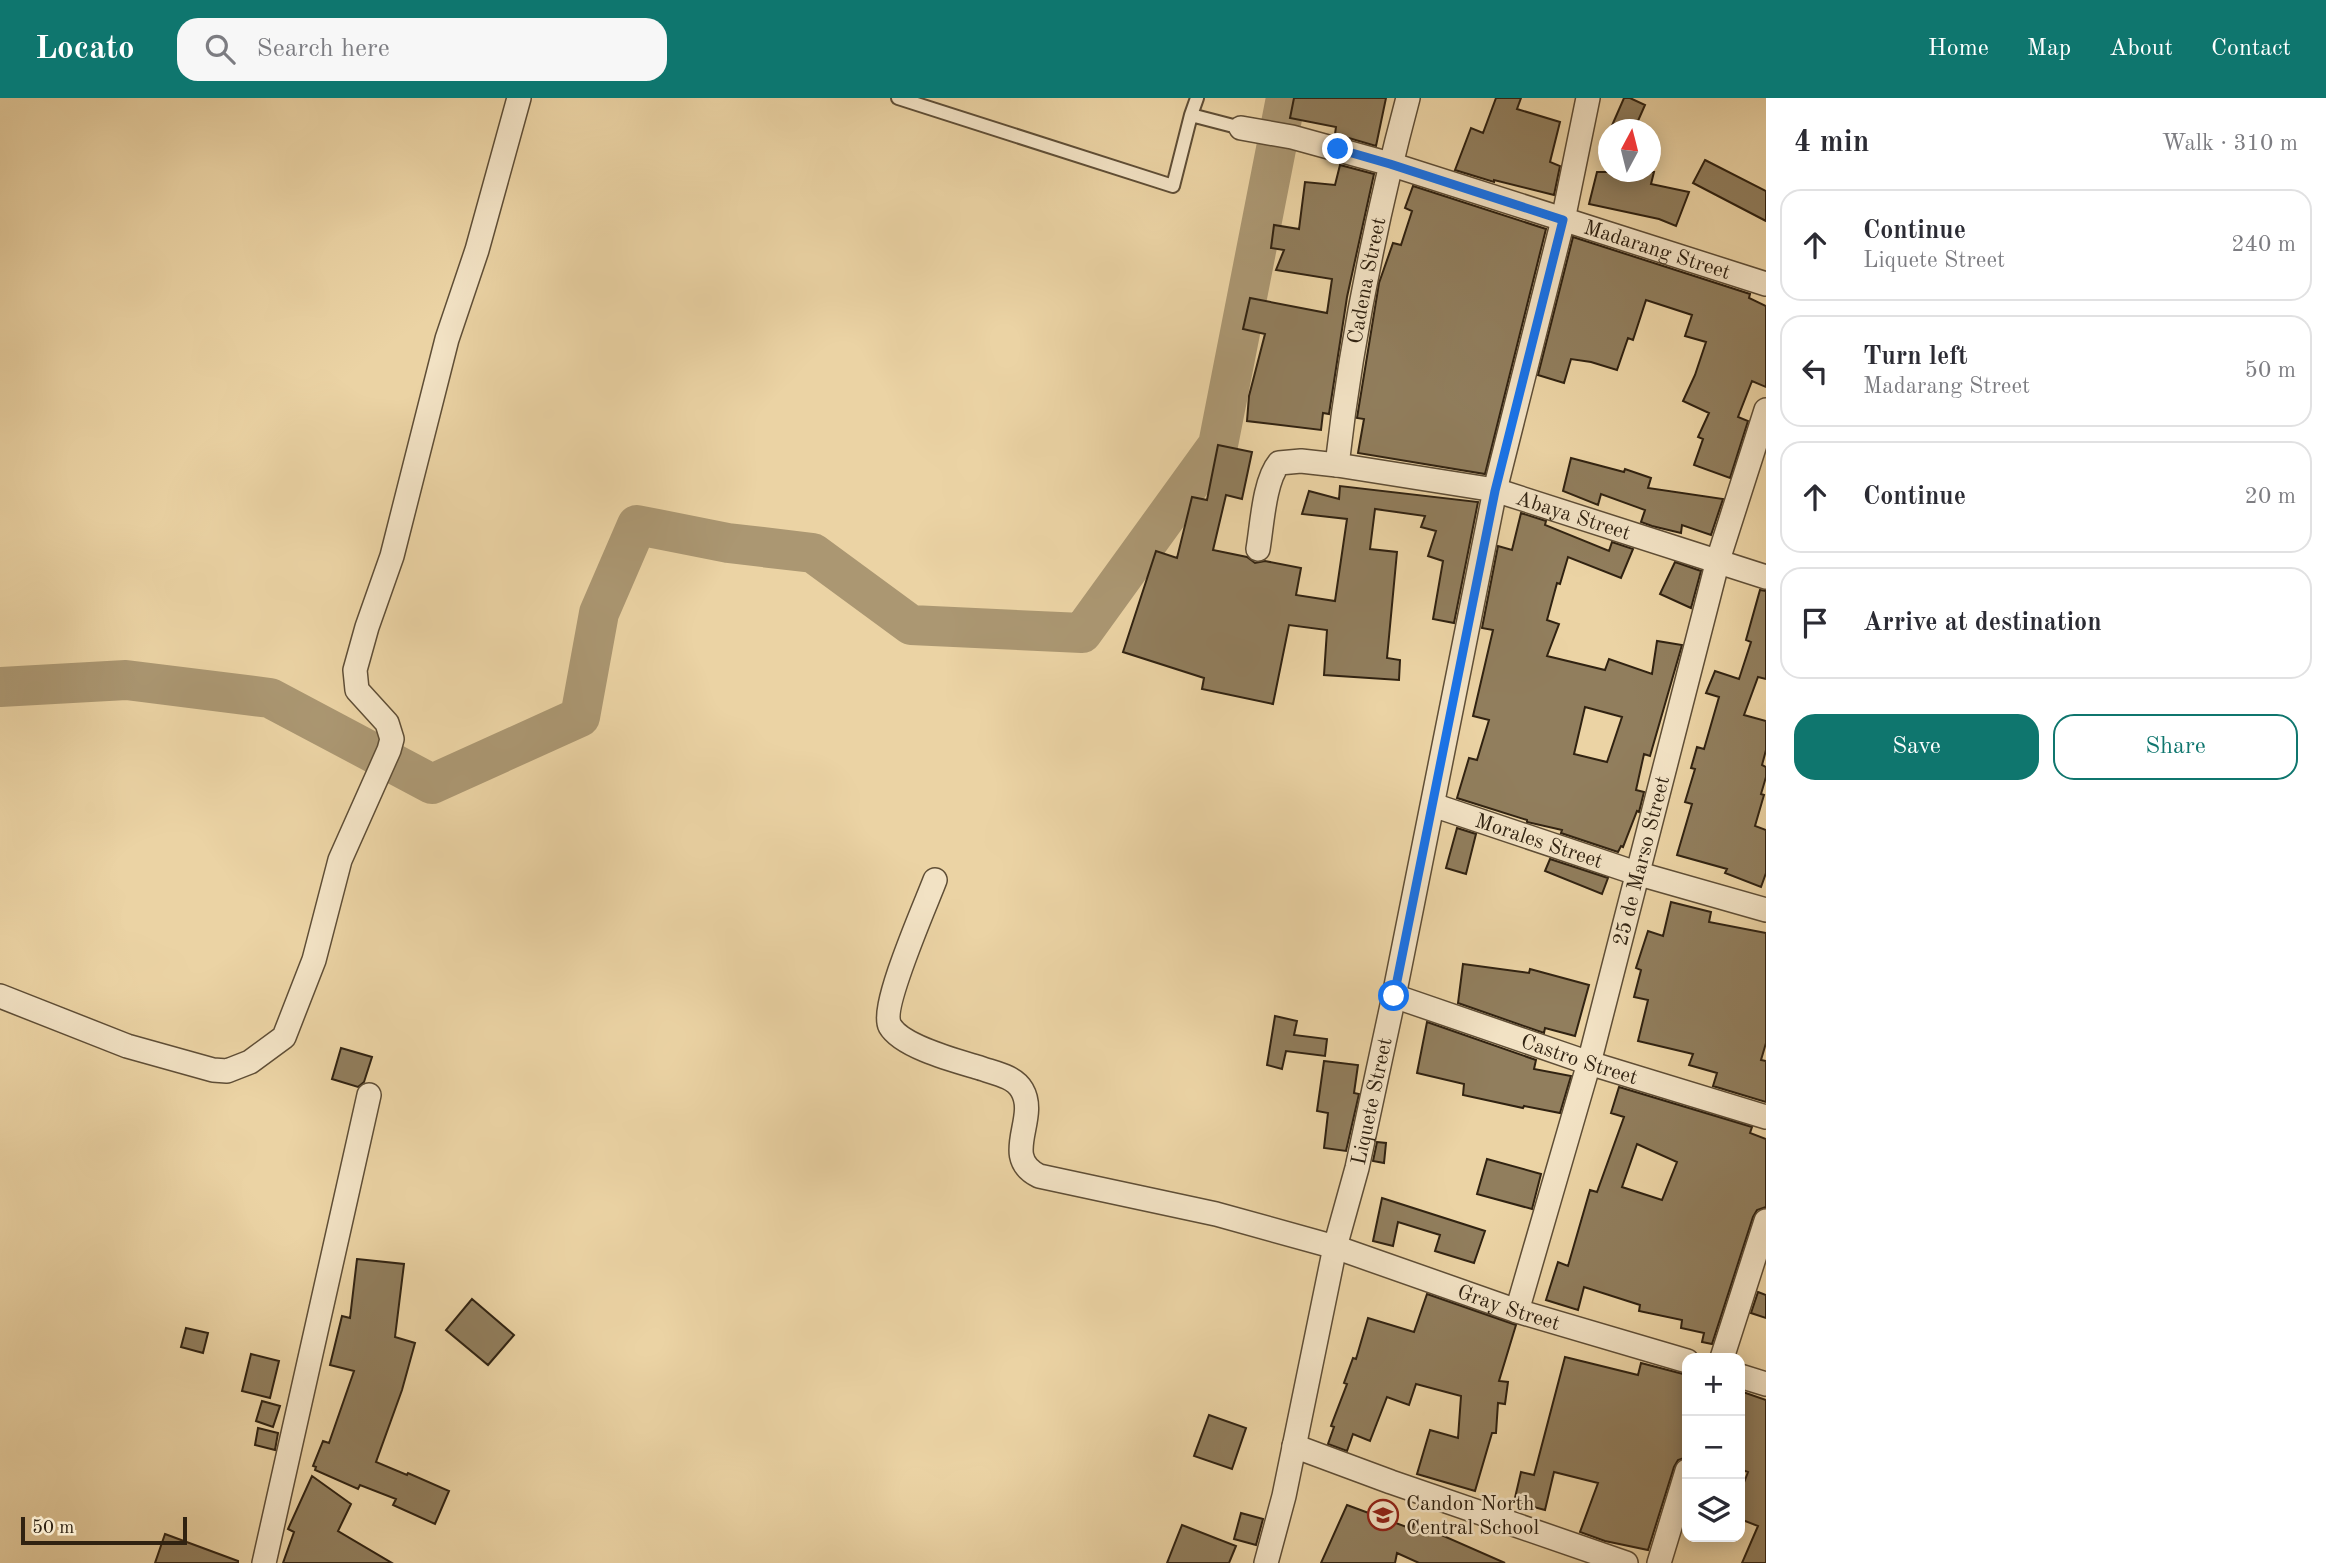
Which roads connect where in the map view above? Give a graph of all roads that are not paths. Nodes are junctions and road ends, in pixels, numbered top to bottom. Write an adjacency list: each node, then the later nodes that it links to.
1 (519, 98): 21 (street)
2 (898, 98): 6 (lane)
3 (1197, 98): 6 (lane)
4 (1408, 98): 8 (street, Cadena Street)
5 (1588, 98): 9 (street, Liquete Street)
6 (1191, 115): 7 (lane)
7 (1241, 128): 8 (street, Madarang Street)
8 (1390, 164): 9 (street, Madarang Street); 12 (street, Cadena Street)
9 (1563, 220): 10 (street, Madarang Street); 13 (street, Liquete Street)
10 (1766, 284)
11 (1766, 410): 15 (street, 25 de Marso Street)
12 (1337, 465): 13 (street, Abaya Street); 14 (street, Abaya Street)
13 (1495, 491): 15 (street, Abaya Street); 17 (street, Liquete Street)
14 (1258, 549)
15 (1718, 560): 16 (street, Abaya Street); 18 (street, 25 de Marso Street)
16 (1766, 577)
17 (1433, 805): 18 (street, Morales Street); 22 (street, Liquete Street)
18 (1636, 873): 20 (street, Morales Street); 23 (street, 25 de Marso Street)
19 (935, 880): 27 (street, Gray Street)
20 (1766, 910)
21 (0, 996)
22 (1394, 996): 23 (street, Castro Street); 27 (street, Liquete Street)
23 (1589, 1063): 25 (street, Castro Street); 28 (street, 25 de Marso Street)
24 (369, 1095): 35 (street)
25 (1766, 1117)
26 (1766, 1221): 29 (street)
27 (1335, 1247): 28 (street, Gray Street); 33 (street, Liquete Street)
28 (1517, 1311): 30 (street, Gray Street)
29 (1725, 1353)
30 (1682, 1360)
31 (1745, 1378): 32 (street)
32 (1766, 1384)
33 (1294, 1446): 36 (street, Liquete Street); 37 (street)
34 (1685, 1479): 38 (street)
35 (264, 1563)
36 (1266, 1563)
37 (1626, 1563)
38 (1659, 1563)

